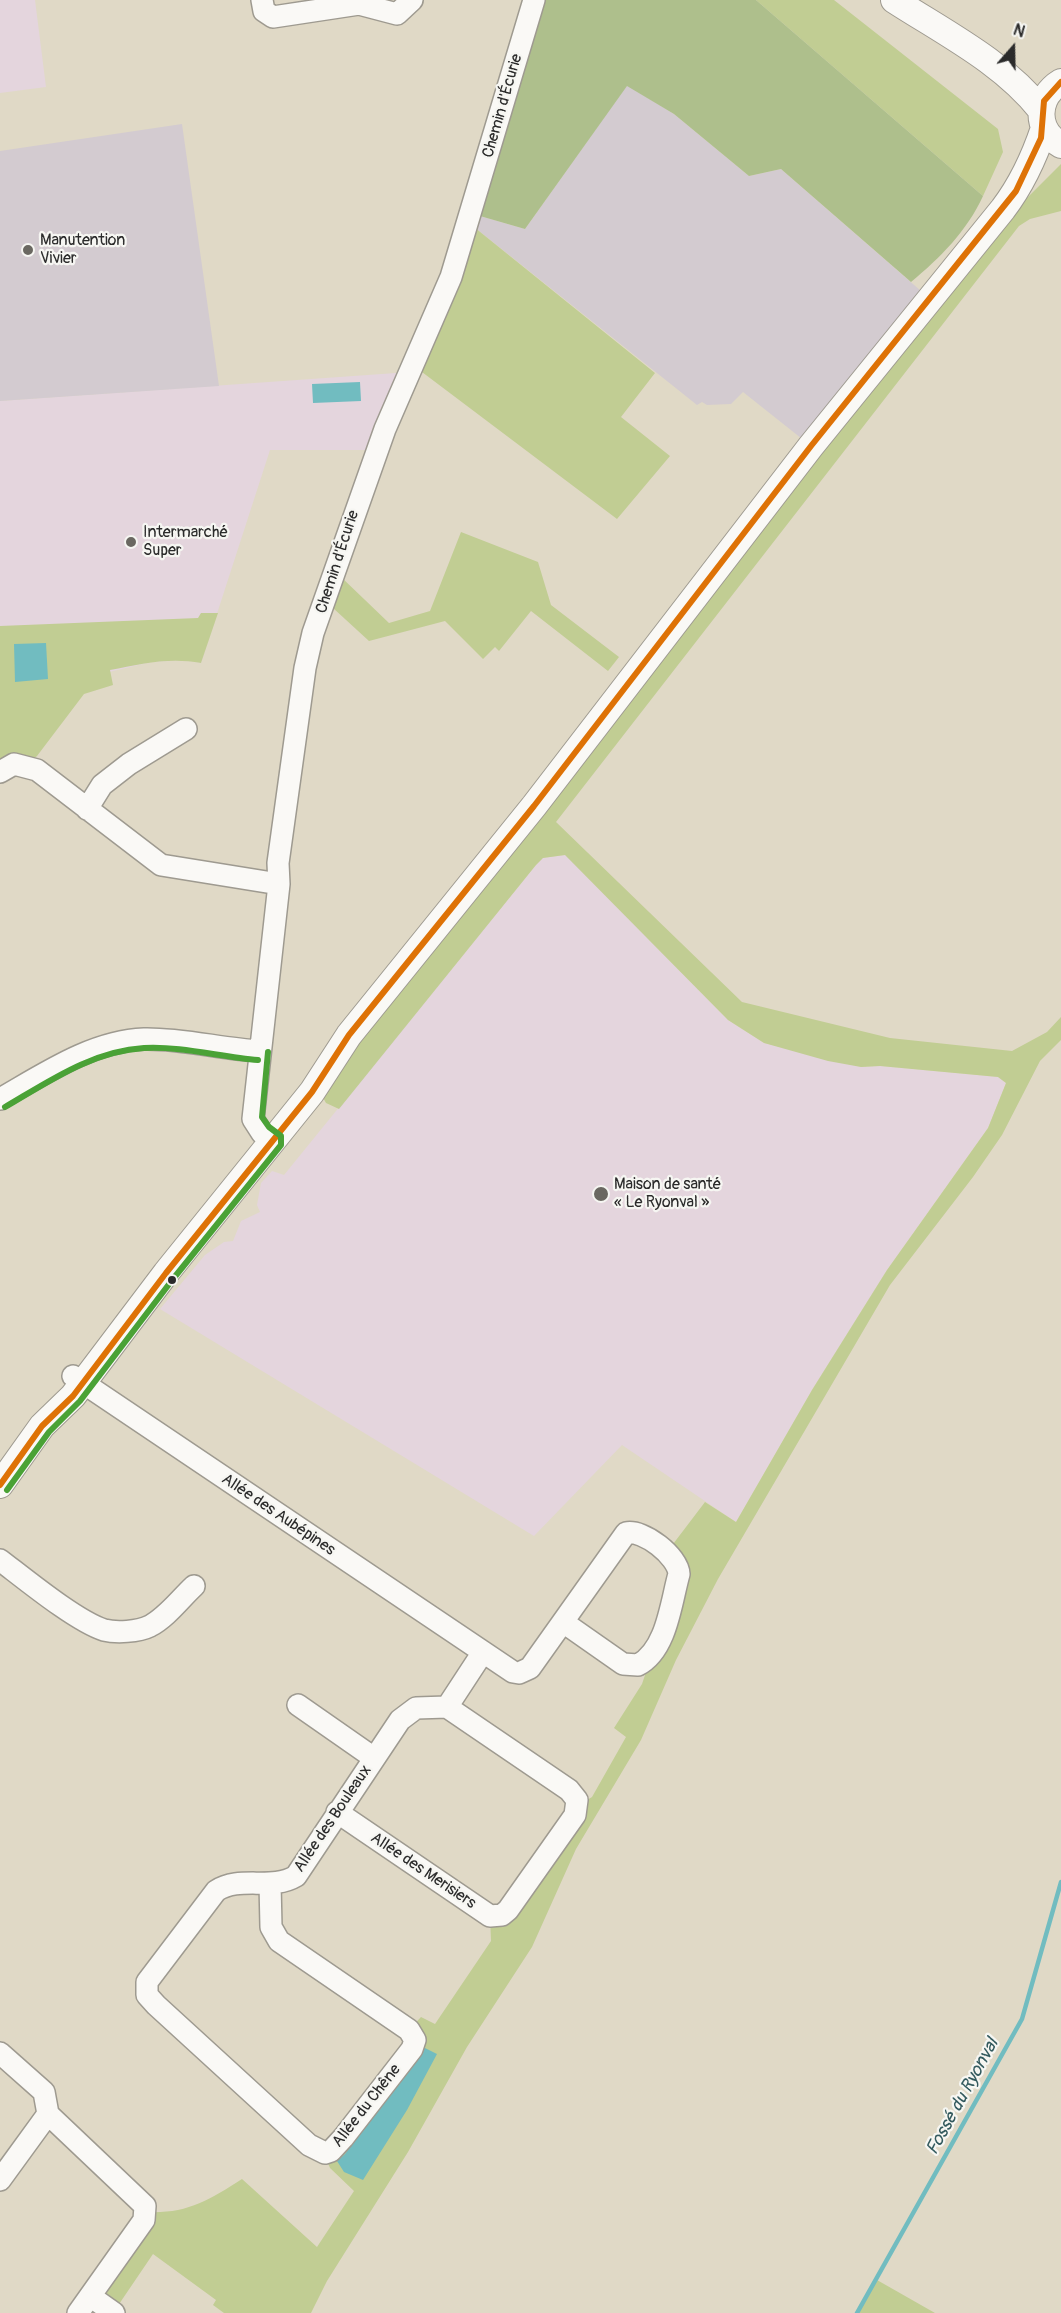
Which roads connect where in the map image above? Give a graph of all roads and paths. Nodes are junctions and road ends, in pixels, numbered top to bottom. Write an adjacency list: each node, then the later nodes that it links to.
1 (412, 0): 4 (street)
2 (534, 0): 12 (street, Chemin d'Écurie)
3 (894, 0): 6 (main road)
4 (263, 6)
5 (1061, 82): 6 (main road)
6 (1049, 128): 8 (main road)
7 (1061, 156): 8 (main road)
8 (1016, 191): 15 (main road)
9 (186, 729): 11 (street)
10 (0, 772): 11 (street)
11 (87, 809): 12 (street)
12 (279, 884): 13 (street, Chemin d'Écurie)
13 (259, 1051): 14 (street); 15 (street, Chemin d'Écurie)
14 (0, 1099)
15 (267, 1137): 16 (main road)
16 (78, 1380): 17 (main road); 21 (street, Allée des Aubépines)
17 (0, 1485)
18 (0, 1560): 19 (street)
19 (194, 1586)
20 (563, 1622): 20 (street); 21 (street, Allée des Aubépines)
21 (483, 1652): 23 (street)
22 (298, 1704): 24 (street)
23 (447, 1707): 24 (street, Allée des Bouleaux); 25 (street, Allée des Merisiers)
24 (374, 1758): 25 (street, Allée des Bouleaux)
25 (337, 1812): 26 (street, Allée des Bouleaux)
26 (270, 1883): 27 (street, Allée des Bouleaux); 27 (street, Allée du Chêne)
27 (146, 1988)
28 (0, 2053): 29 (street)
29 (48, 2114): 30 (street); 31 (street)
30 (0, 2180)
31 (90, 2296): 32 (street); 33 (street)
32 (78, 2313)
33 (114, 2313)

